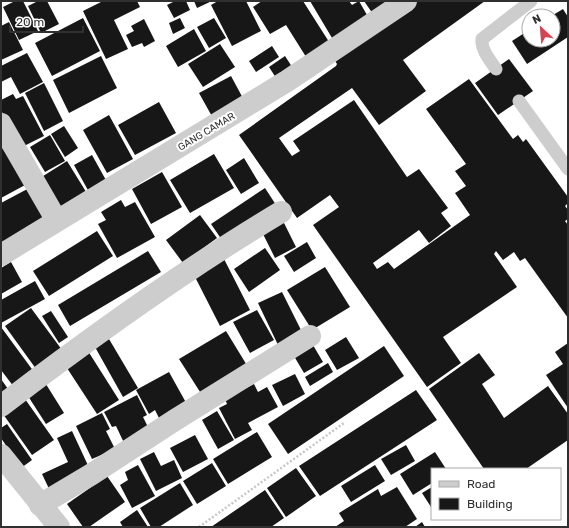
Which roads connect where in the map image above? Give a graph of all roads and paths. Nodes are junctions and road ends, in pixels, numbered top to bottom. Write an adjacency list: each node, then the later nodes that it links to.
1 (406, 1): 8 (street, GANG CAMAR)
2 (531, 1): 3 (lane)
3 (496, 69)
4 (519, 101): 6 (lane)
5 (1, 124): 8 (street)
6 (568, 169)
7 (281, 212): 11 (street)
8 (57, 221): 9 (street, GANG CAMAR)
9 (1, 255)
10 (310, 336): 14 (street)
11 (1, 406)
12 (344, 422): 16 (path)
13 (1, 455): 14 (street)
14 (40, 505): 15 (street)
15 (59, 527)
16 (199, 527)

